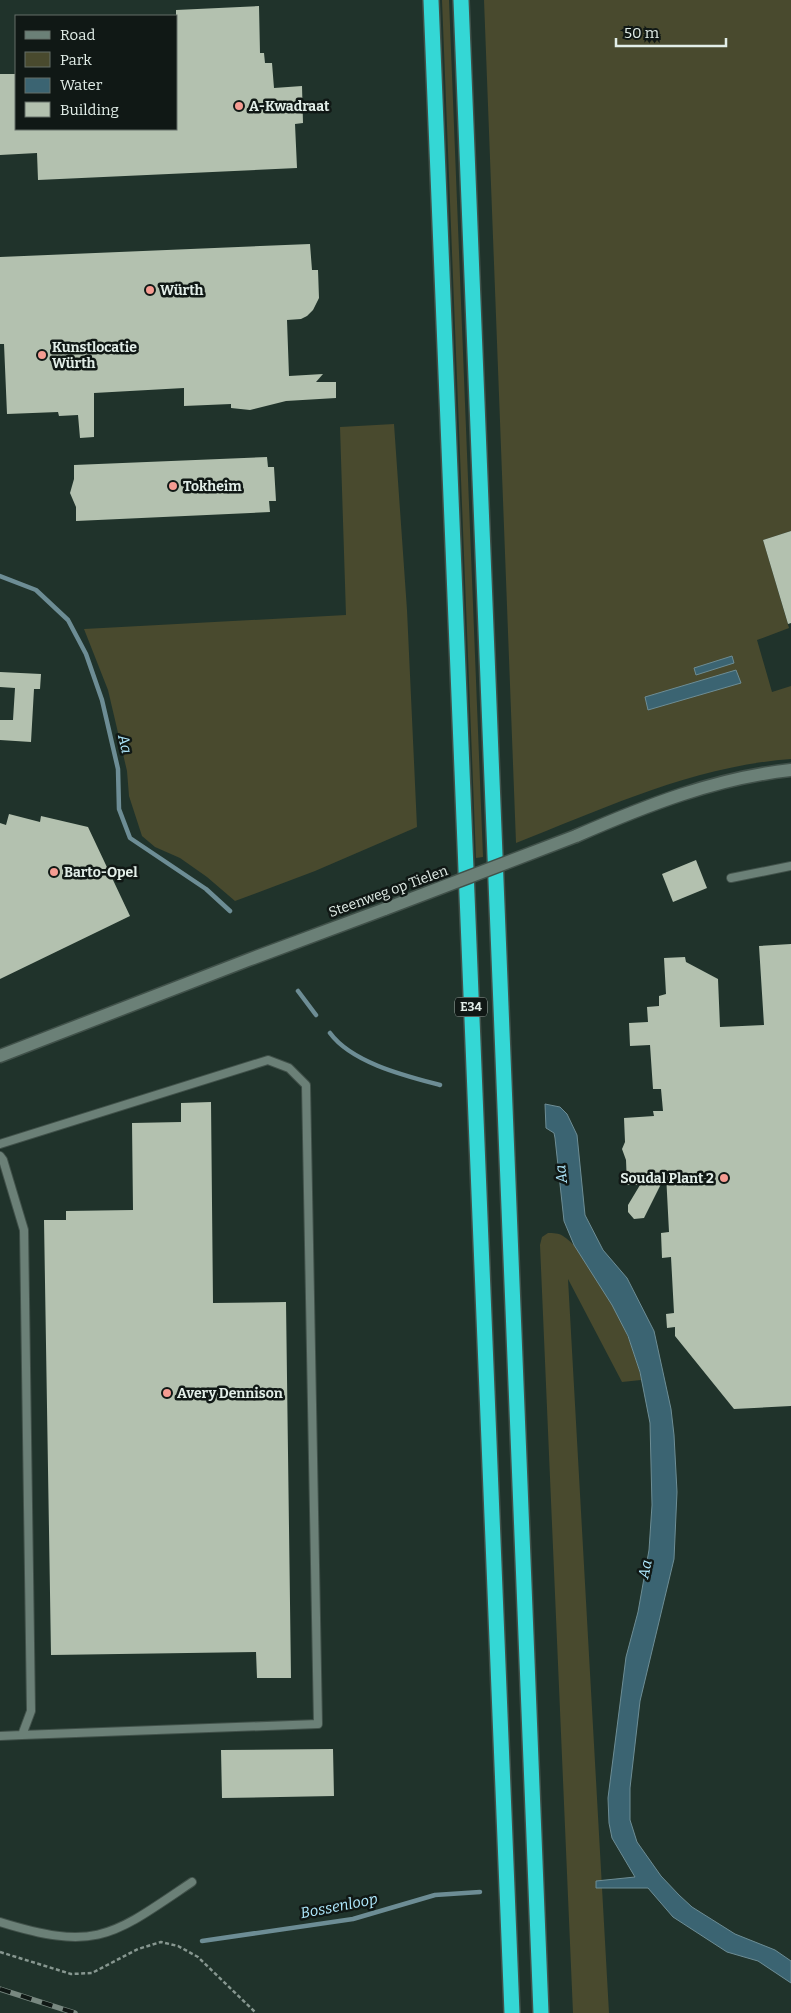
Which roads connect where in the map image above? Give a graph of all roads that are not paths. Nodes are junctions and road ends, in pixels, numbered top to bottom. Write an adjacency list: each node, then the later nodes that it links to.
1 (431, 0): 13 (highway, E34)
2 (461, 0): 14 (highway, E34)
3 (791, 770): 6 (street, Steenweg op Tielen, bridge)
4 (791, 866): 5 (lane)
5 (731, 878)
6 (0, 1056)
7 (0, 1144): 9 (lane)
8 (0, 1156): 9 (lane)
9 (22, 1735): 10 (lane)
10 (0, 1736)
11 (192, 1882): 12 (lane)
12 (0, 1922)
13 (512, 2013)
14 (541, 2013)

